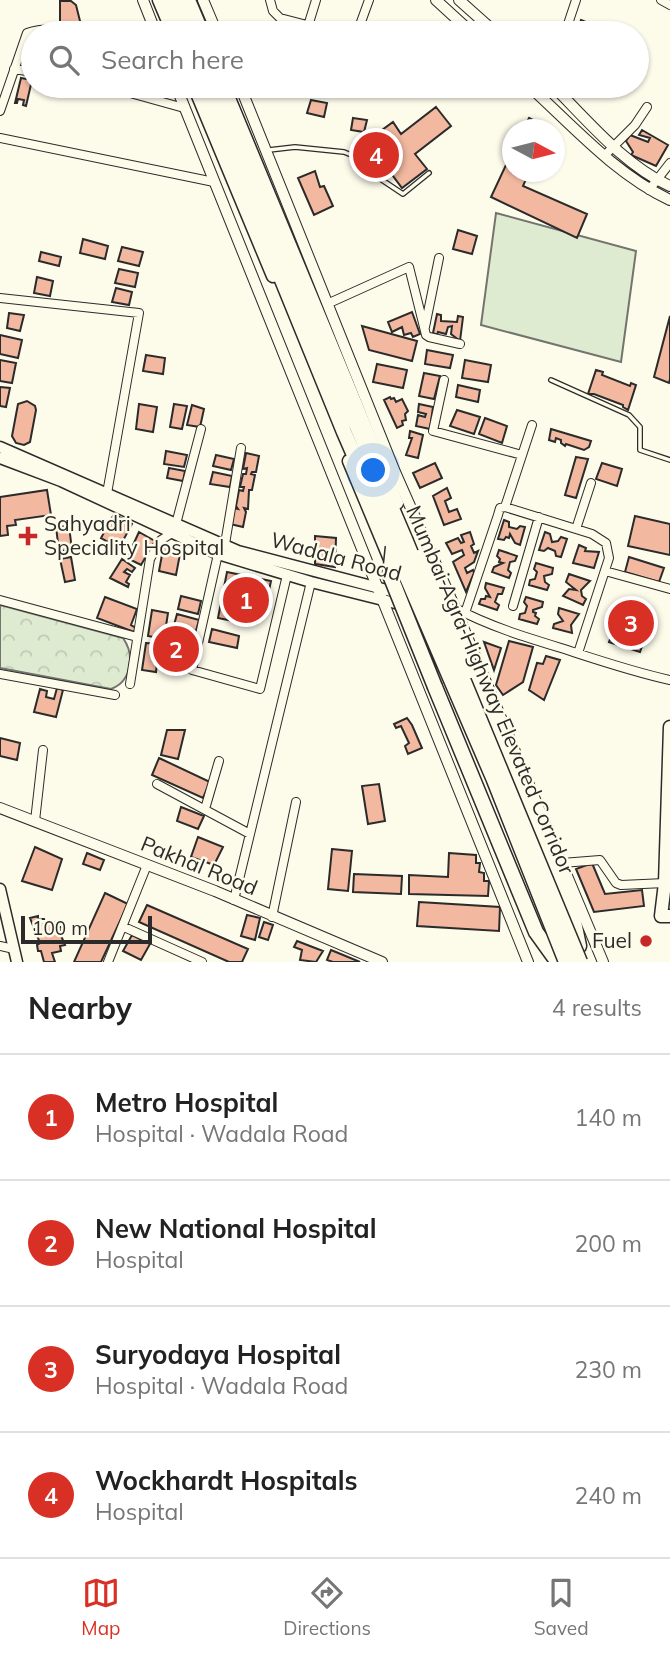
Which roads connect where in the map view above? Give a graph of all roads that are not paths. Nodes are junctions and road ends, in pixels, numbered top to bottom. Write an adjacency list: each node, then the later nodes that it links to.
1 (143, 0): 15 (street)
2 (159, 0): 16 (main road)
3 (169, 0): 17 (highway)
4 (181, 0): 18 (highway)
5 (189, 0): 19 (main road)
6 (203, 0): 20 (street)
7 (270, 0): 21 (street)
8 (316, 0): 22 (street)
9 (369, 0): 23 (street)
10 (459, 0): 25 (street)
11 (576, 0): 26 (street)
12 (662, 0): 14 (street)
13 (439, 1): 24 (street)
14 (670, 5)
15 (151, 21)
16 (168, 21)
17 (178, 21)
18 (190, 21)
19 (198, 21)
20 (212, 21)
21 (290, 21)
22 (310, 21)
23 (361, 21)
24 (460, 21)
25 (483, 21)
26 (569, 21)
27 (21, 50): 28 (street)
28 (14, 69): 29 (street); 41 (street)
29 (21, 70)
30 (148, 98): 40 (street)
31 (180, 98): 40 (street)
32 (199, 98): 83 (main road)
33 (209, 98): 73 (highway, Mumbai Agra Highway Elevated Corridor)
34 (221, 98): 73 (highway, Mumbai Agra Highway Elevated Corridor)
35 (229, 98): 85 (main road)
36 (245, 98): 44 (street)
37 (545, 98): 45 (street)
38 (565, 98): 43 (street)
39 (647, 107): 43 (street)
40 (184, 108): 49 (street)
41 (0, 111)
42 (0, 138): 49 (street)
43 (612, 146): 45 (street); 48 (street)
44 (267, 151): 47 (lane); 55 (street)
45 (604, 156): 51 (street)
46 (670, 163): 48 (street)
47 (429, 173)
48 (658, 180): 50 (street); 51 (street)
49 (214, 181): 79 (street)
50 (670, 186)
51 (649, 190): 52 (street)
52 (670, 200)
53 (439, 258): 56 (street)
54 (0, 298): 68 (street)
55 (327, 304): 56 (street); 86 (street)
56 (425, 330): 57 (street)
57 (460, 344)
58 (444, 380): 64 (street)
59 (551, 380): 66 (lane)
60 (532, 425): 64 (street)
61 (201, 429): 71 (street)
62 (0, 447): 68 (main road, Wadala Road)
63 (241, 448): 74 (street)
64 (522, 455): 69 (street)
65 (0, 458): 68 (main road, Wadala Road)
66 (670, 460)
67 (591, 483): 72 (street)
68 (106, 497): 71 (main road, Wadala Road)
69 (505, 507): 70 (street); 86 (street)
70 (539, 517): 72 (street); 84 (street)
71 (174, 529): 74 (main road, Wadala Road); 75 (main road, Wadala Road); 87 (street)
72 (576, 529): 76 (street)
73 (399, 542): 111 (highway, bridge); 113 (highway, Mumbai Agra Highway Elevated Corridor, bridge); 113 (highway, bridge); 119 (highway, Mumbai Agra Highway Elevated Corridor, bridge)
74 (225, 544): 79 (main road, Wadala Road)
75 (218, 554): 77 (main road, Wadala Road); 77 (street)
76 (605, 570): 80 (street); 88 (street)
77 (287, 575): 78 (main road, Wadala Road)
78 (311, 582): 82 (main road, Wadala Road); 101 (street)
79 (379, 589): 82 (street); 83 (main road, Wadala Road)
80 (670, 589)
81 (0, 600): 87 (street)
82 (384, 600): 83 (main road, Wadala Road); 118 (street)
83 (407, 601): 85 (main road); 113 (main road)
84 (513, 606)
85 (441, 608): 86 (main road); 111 (main road)
86 (460, 613): 88 (street); 102 (street)
87 (137, 637): 91 (street)
88 (578, 653): 90 (street)
89 (0, 674): 92 (street)
90 (670, 680)
91 (130, 684)
92 (115, 695)
93 (670, 727): 104 (main road)
94 (43, 750): 100 (street)
95 (219, 761): 99 (street)
96 (158, 784): 99 (street)
97 (296, 802): 107 (street)
98 (0, 808): 100 (street, Pakhal Road)
99 (205, 809): 101 (street)
100 (35, 821): 103 (street, Pakhal Road)
101 (250, 834): 106 (street)
102 (562, 863): 104 (street); 121 (street)
103 (147, 865): 106 (street, Pakhal Road); 109 (street)
104 (665, 883): 108 (main road)
105 (0, 889): 112 (main road)
106 (234, 900): 107 (street, Pakhal Road)
107 (272, 916): 114 (street, Pakhal Road)
108 (666, 916)
109 (124, 927): 116 (street); 117 (street)
110 (0, 946): 112 (street)
111 (579, 946): 120 (main road)
112 (14, 949): 115 (main road)
113 (558, 960)
114 (377, 961)
115 (18, 962)
116 (108, 962)
117 (202, 962)
118 (527, 962)
119 (580, 962)
120 (586, 962)
121 (603, 962)

